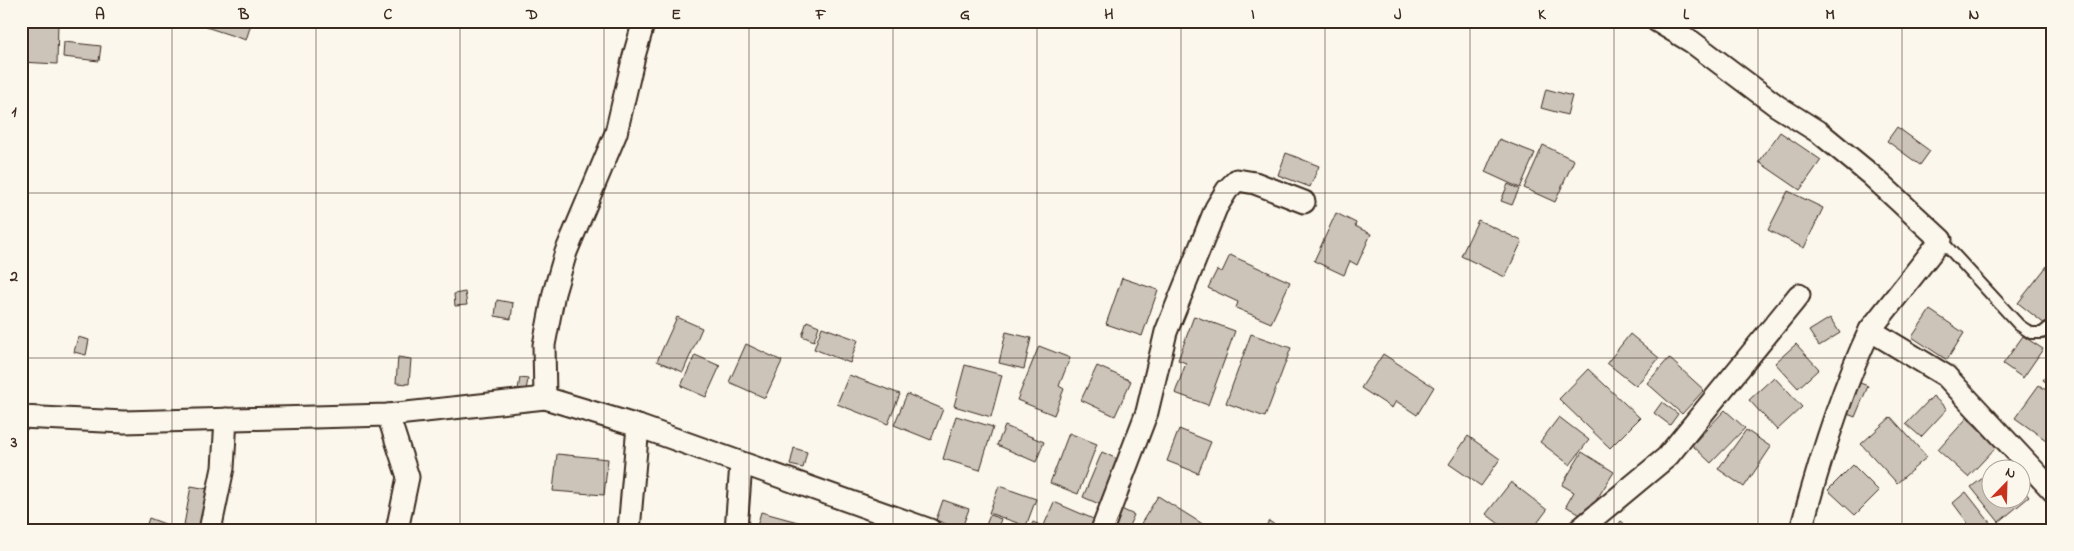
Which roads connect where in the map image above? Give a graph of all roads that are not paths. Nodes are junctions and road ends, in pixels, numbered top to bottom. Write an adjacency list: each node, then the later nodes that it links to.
1 (644, 21): 8 (street)
2 (1657, 21): 4 (street)
3 (1304, 202): 20 (street)
4 (1941, 240): 6 (lane); 7 (street)
5 (1799, 295): 21 (street)
6 (2053, 324)
7 (1870, 330): 14 (street); 22 (street)
8 (545, 398): 9 (street); 12 (street)
9 (388, 415): 11 (street); 16 (street)
10 (21, 417): 11 (street)
11 (226, 420): 15 (street)
12 (638, 426): 13 (street); 17 (street)
13 (741, 464): 18 (street); 19 (street)
14 (2053, 491)
15 (210, 530)
16 (396, 530)
17 (629, 530)
18 (736, 530)
19 (930, 530)
20 (1102, 530)
21 (1579, 530)
22 (1801, 530)

